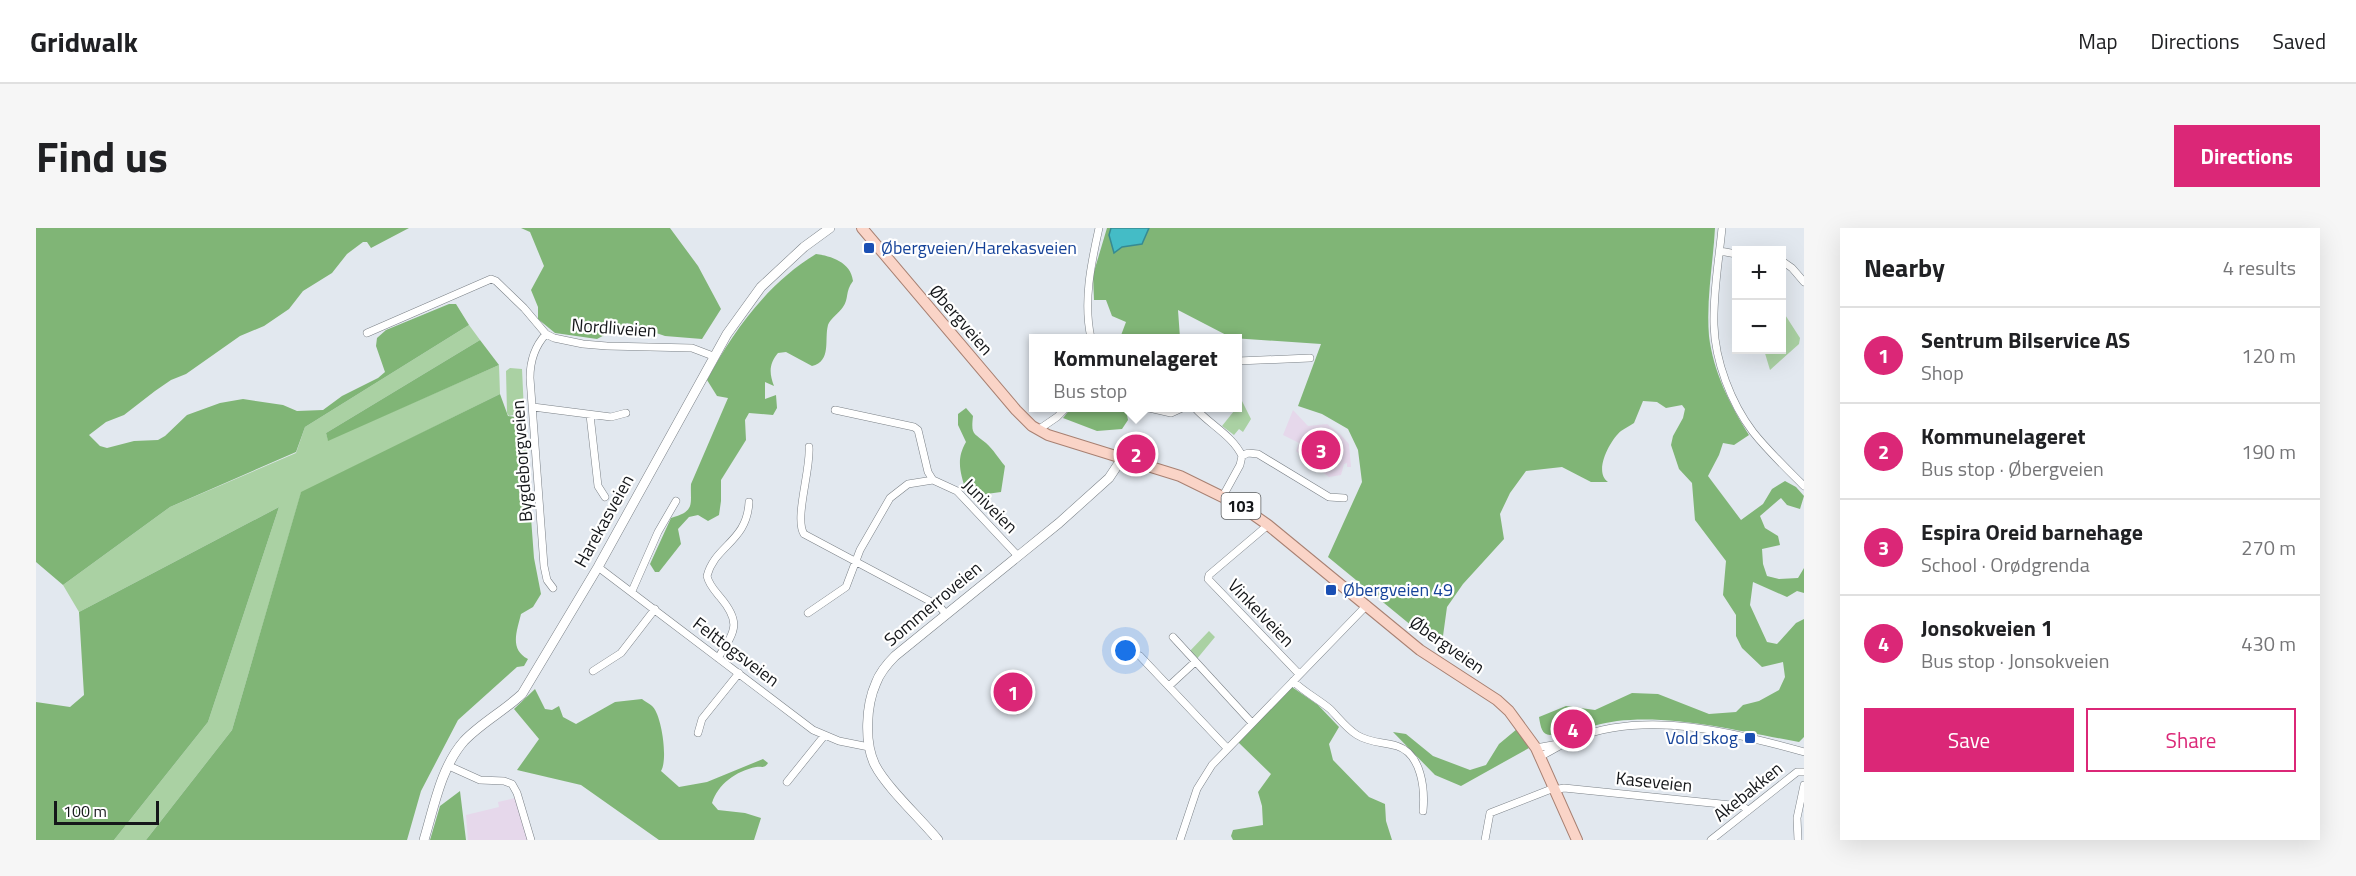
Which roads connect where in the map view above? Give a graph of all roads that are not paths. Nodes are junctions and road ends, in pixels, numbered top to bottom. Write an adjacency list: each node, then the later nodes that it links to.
1 (830, 228): 12 (street, Harekasveien)
2 (862, 228): 21 (main road, Øbergveien / 103)
3 (1099, 228): 11 (street)
4 (1722, 228): 5 (street)
5 (1720, 251): 6 (street); 26 (street)
6 (1732, 253)
7 (1786, 264): 8 (street)
8 (1804, 282)
9 (367, 333): 10 (street, Nordliveien)
10 (546, 334): 12 (street, Nordliveien); 15 (street, Bygdeborgveien)
11 (1091, 334)
12 (713, 356): 35 (street, Harekasveien)
13 (1310, 358): 14 (street)
14 (1242, 361)
15 (533, 406): 20 (street); 36 (street, Bygdeborgveien)
16 (836, 410): 25 (street, Juniveien)
17 (1062, 412): 21 (street)
18 (1199, 412): 23 (street)
19 (626, 413): 20 (street)
20 (590, 415): 28 (street)
21 (1038, 430): 24 (main road, Øbergveien / 103)
22 (809, 447): 34 (street)
23 (1242, 456): 27 (street); 29 (street)
24 (1123, 457): 27 (main road, Øbergveien / 103); 33 (street, Sommerroveien)
25 (933, 480): 33 (street, Juniveien); 34 (street)
26 (1804, 486)
27 (1222, 496): 32 (main road, Øbergveien / 103)
28 (605, 497)
29 (1344, 498)
30 (676, 501): 37 (street)
31 (749, 502): 44 (street)
32 (1268, 525): 38 (main road, Øbergveien / 103); 48 (street, Vinkelveien)
33 (1018, 556): 41 (street, Sommerroveien)
34 (855, 562): 40 (street); 41 (street)
35 (598, 567): 37 (street, Felttogsveien); 58 (street, Harekasveien)
36 (554, 588)
37 (632, 591): 39 (street, Felttogsveien)
38 (1367, 605): 48 (street); 57 (main road, Øbergveien / 103)
39 (655, 609): 44 (street, Felttogsveien); 46 (street)
40 (808, 613)
41 (946, 614): 54 (street, Sommerroveien)
42 (1173, 637): 45 (street)
43 (1140, 656): 50 (street)
44 (718, 658): 47 (street, Felttogsveien)
45 (1195, 662): 50 (street); 51 (street)
46 (593, 671)
47 (739, 673): 52 (street); 53 (street, Felttogsveien)
48 (1299, 674): 49 (street)
49 (1293, 681): 51 (street); 63 (street)
50 (1169, 686): 55 (street)
51 (1252, 723): 55 (street)
52 (698, 733)
53 (824, 736): 54 (street, Felttogsveien); 60 (street)
54 (869, 747): 67 (street, Sommerroveien)
55 (1227, 748): 68 (street)
56 (1804, 752): 57 (street)
57 (1537, 753): 62 (main road, Øbergveien / 103)
58 (449, 766): 65 (street, Harekasveien); 66 (street)
59 (1804, 772): 64 (street, Akebakken)
60 (787, 782)
61 (1804, 785): 72 (street)
62 (1554, 789): 64 (street, Kaseveien); 69 (street); 70 (main road, Øbergveien / 103)
63 (1424, 811)
64 (1748, 811): 71 (street, Akebakken)
65 (424, 840)
66 (531, 840)
67 (938, 840)
68 (1180, 840)
69 (1485, 840)
70 (1577, 840)
71 (1711, 840)
72 (1798, 840)

